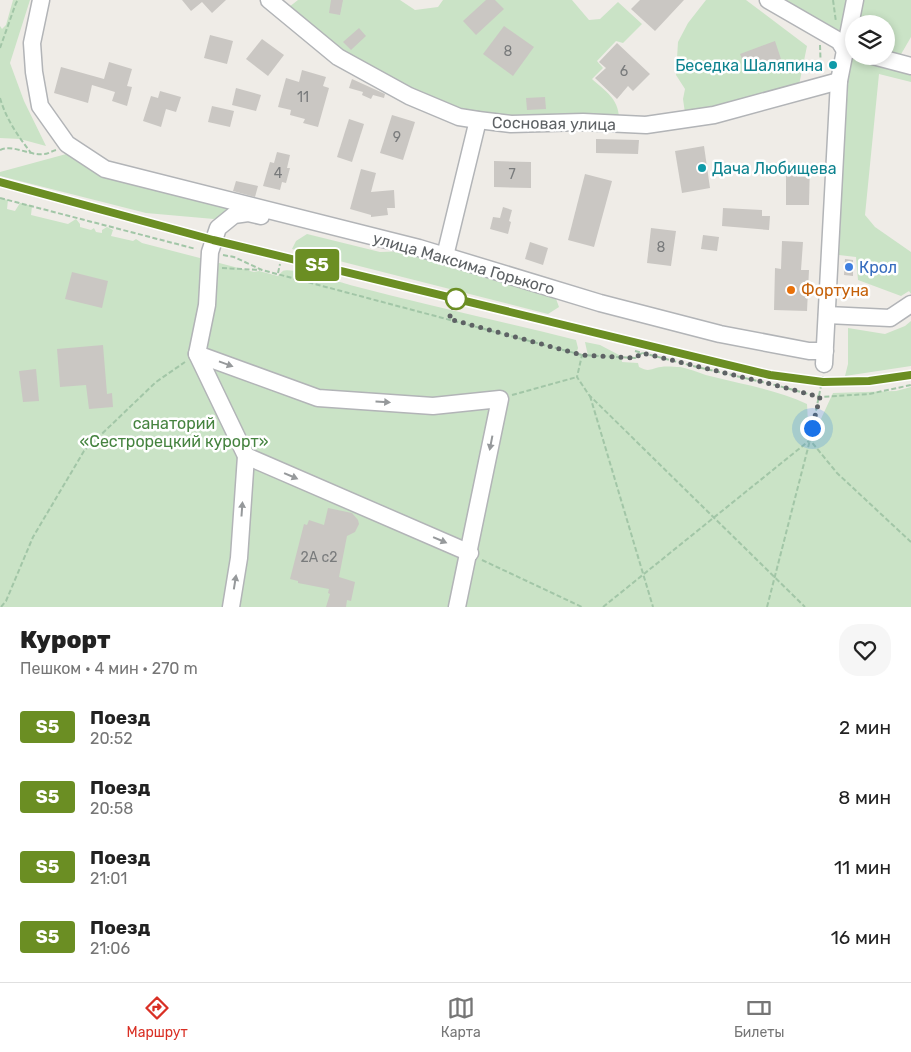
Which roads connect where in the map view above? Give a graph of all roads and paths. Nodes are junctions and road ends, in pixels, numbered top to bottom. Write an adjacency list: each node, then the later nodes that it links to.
1 (41, 0): 17 (street)
2 (768, 0): 7 (street)
3 (855, 0): 6 (street)
4 (17, 1): 9 (path)
5 (276, 2): 16 (street, Сосновая улица)
6 (853, 15)
7 (819, 30): 8 (street); 14 (path)
8 (845, 46)
9 (0, 48)
10 (845, 62): 13 (street)
11 (895, 62): 12 (street)
12 (911, 66)
13 (839, 81): 14 (street, Сосновая улица); 28 (street)
14 (822, 86): 16 (street, Сосновая улица)
15 (0, 98): 19 (path)
16 (478, 120): 22 (street)
17 (67, 144): 19 (path); 21 (street, улица Максима Горького)
18 (0, 150): 19 (path)
19 (31, 153)
20 (0, 198): 23 (path)
21 (419, 248): 22 (street, улица Максима Горького); 23 (street)
22 (445, 256): 28 (street, улица Максима Горького)
23 (209, 260): 25 (path); 25 (path); 31 (street)
24 (280, 264): 26 (path)
25 (262, 270): 26 (path)
26 (278, 273): 32 (path)
27 (911, 304): 28 (street)
28 (827, 315)
29 (634, 351): 30 (path)
30 (642, 353): 32 (path); 37 (path)
31 (197, 354): 38 (street, one-way to 38); 40 (street); 46 (path)
32 (582, 355): 33 (path)
33 (577, 377): 36 (path); 38 (path)
34 (823, 382): 37 (path)
35 (911, 385): 37 (path)
36 (590, 395): 41 (path); 44 (path)
37 (820, 397): 39 (path)
38 (500, 399): 43 (street, one-way to 43)
39 (810, 440): 41 (path); 42 (path); 45 (path)
40 (246, 456): 43 (street, one-way to 43); 47 (street, one-way to 40)
41 (714, 517): 44 (path); 45 (path)
42 (911, 542)
43 (470, 553): 48 (street); 49 (path)
44 (643, 574): 50 (path); 51 (path)
45 (775, 576): 52 (path); 53 (path)
46 (1, 607)
47 (231, 607)
48 (458, 607)
49 (582, 607)
50 (603, 607)
51 (653, 607)
52 (767, 607)
53 (805, 607)

